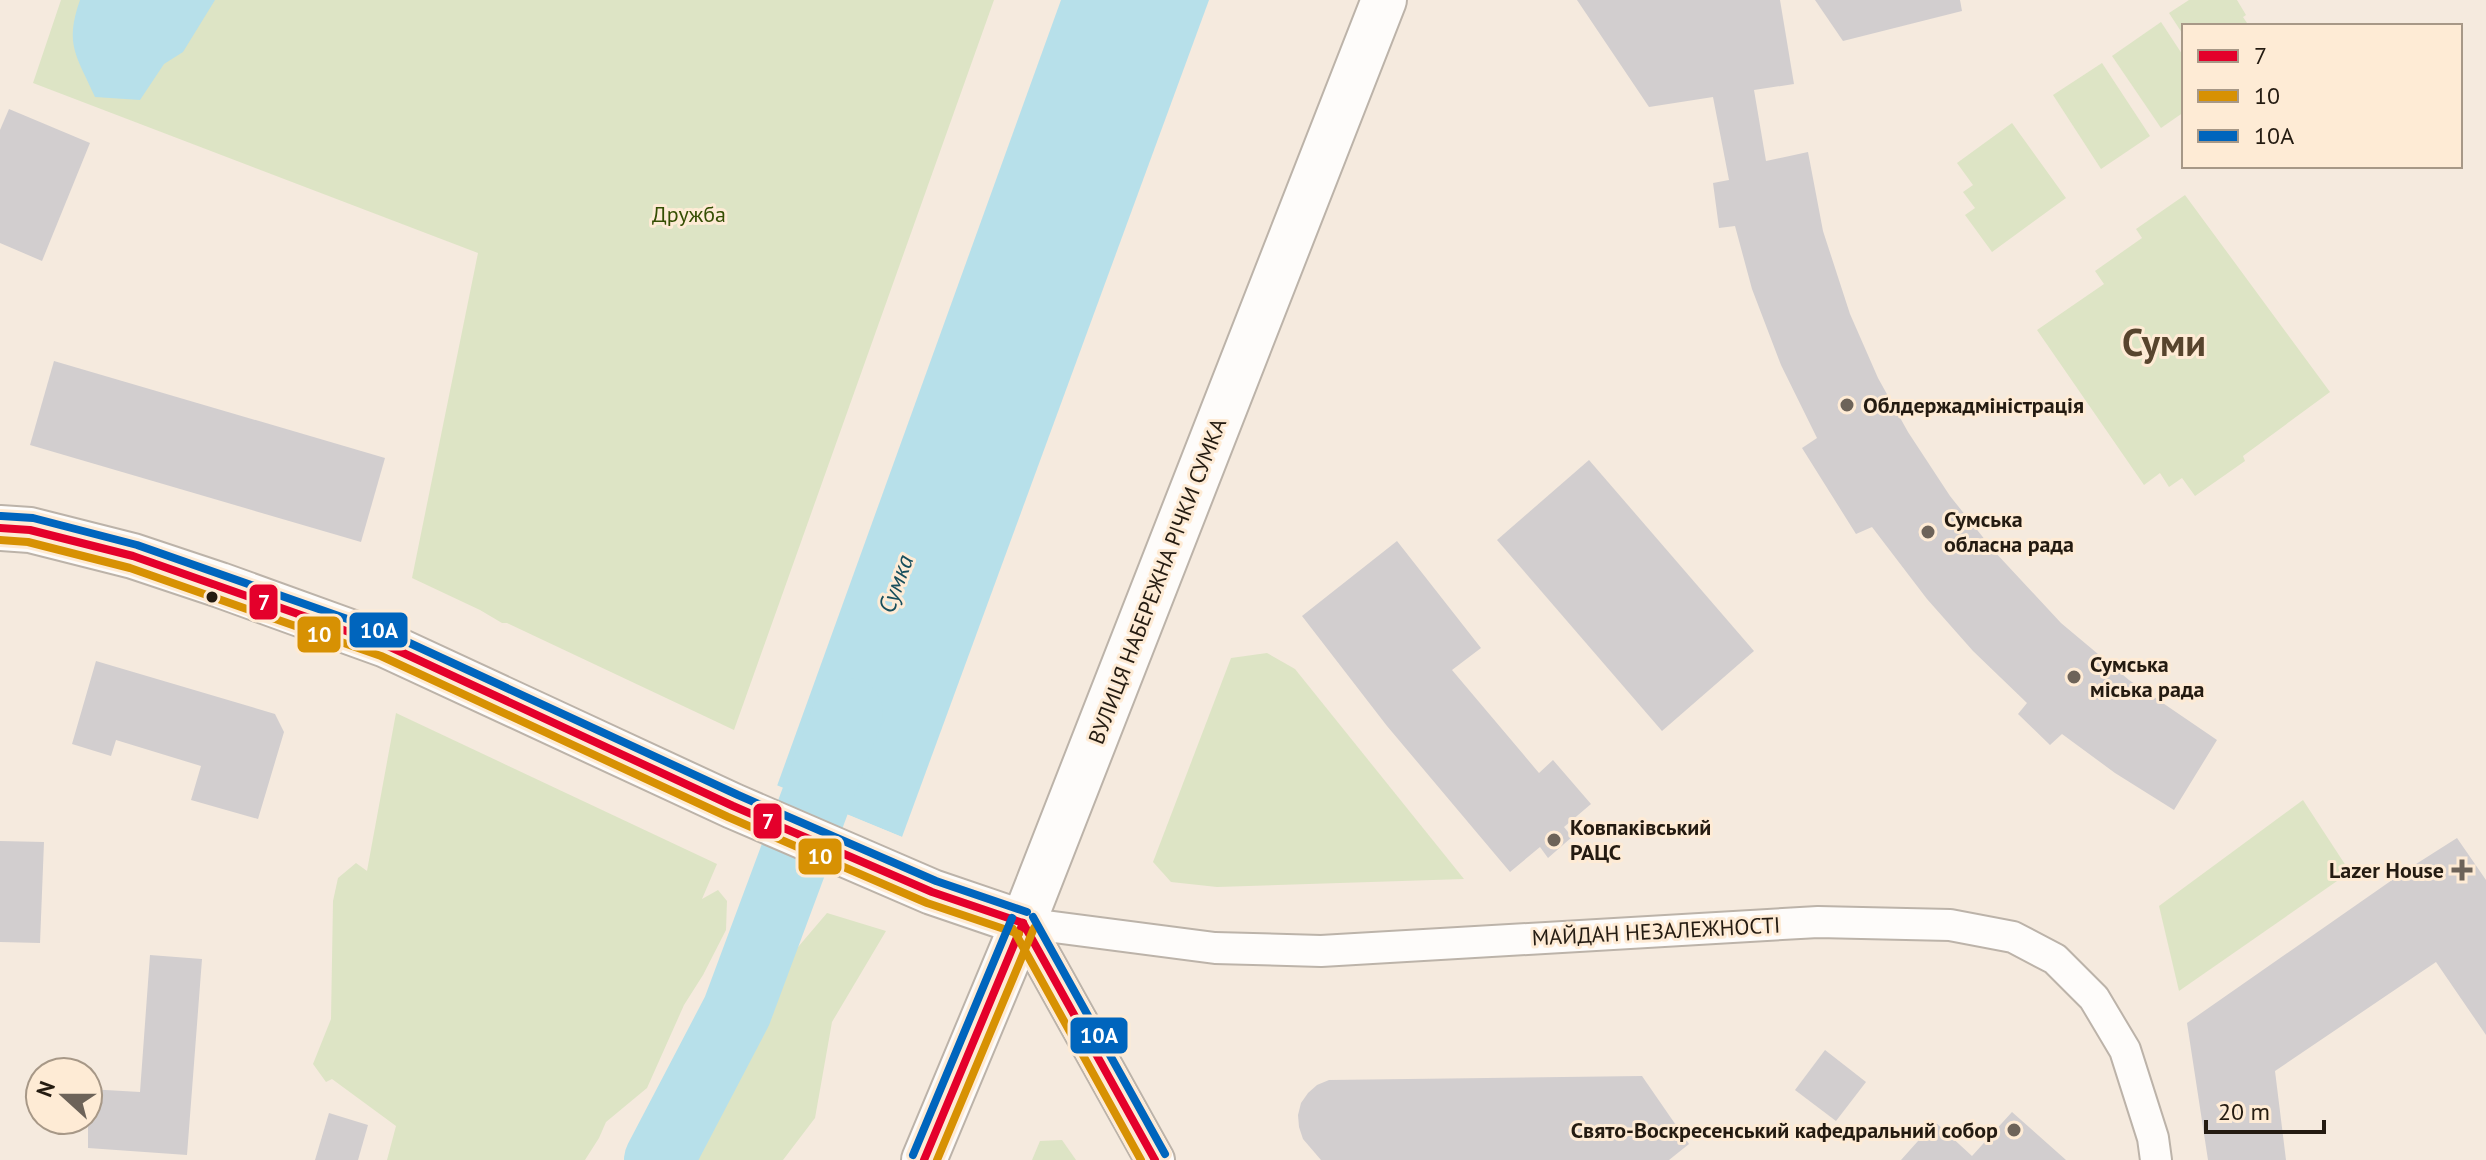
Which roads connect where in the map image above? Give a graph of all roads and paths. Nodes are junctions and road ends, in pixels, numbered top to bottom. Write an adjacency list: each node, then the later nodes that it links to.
1 (1384, 0): 3 (main road, ВУЛИЦЯ НАБЕРЕЖНА РІЧКИ СУМКА)
2 (0, 528): 3 (main road)
3 (1023, 923): 4 (main road, ВУЛИЦЯ НАБЕРЕЖНА РІЧКИ СУМКА); 5 (street); 6 (street, МАЙДАН НЕЗАЛЕЖНОСТІ)
4 (924, 1160)
5 (1155, 1160)
6 (2156, 1160)

